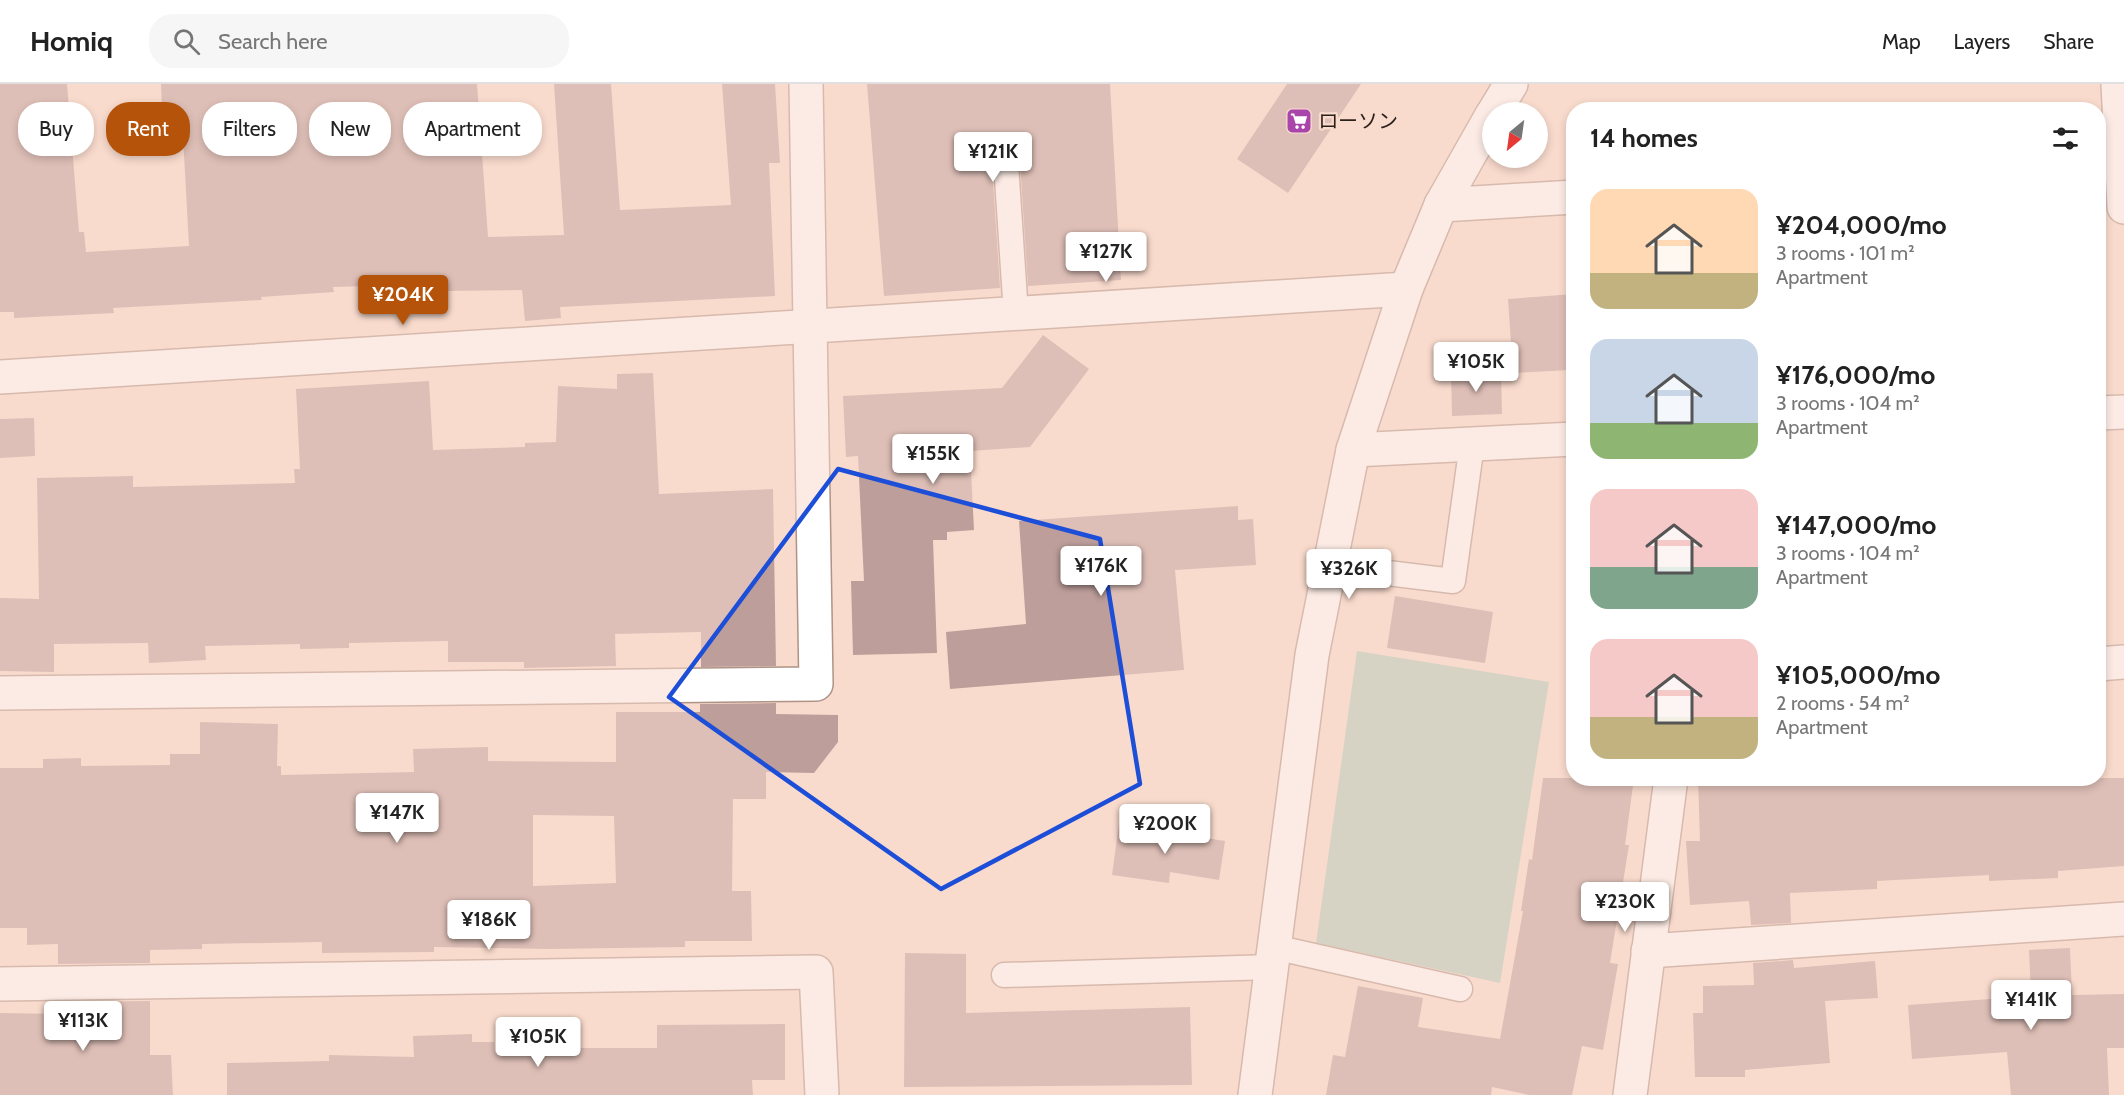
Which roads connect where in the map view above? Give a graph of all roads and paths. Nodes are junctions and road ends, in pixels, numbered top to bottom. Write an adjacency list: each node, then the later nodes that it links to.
1 (806, 84): 13 (street)
2 (1511, 84): 4 (street)
3 (2118, 84): 6 (street)
4 (1500, 102)
5 (1482, 133): 9 (street)
6 (2110, 163): 10 (street)
7 (1006, 164): 12 (lane)
8 (1566, 198): 9 (street)
9 (1441, 206): 11 (street)
10 (2124, 207)
11 (1406, 289): 12 (street); 19 (street)
12 (1016, 314): 13 (street)
13 (810, 326): 14 (street); 23 (street)
14 (0, 377)
15 (2124, 411): 16 (street)
16 (2106, 412)
17 (1566, 440): 18 (street)
18 (1472, 444): 19 (street); 20 (lane)
19 (1353, 450): 20 (street)
20 (1330, 566): 27 (street)
21 (2124, 662): 22 (street)
22 (2106, 663)
23 (0, 693)
24 (1670, 786): 26 (street)
25 (2124, 919): 26 (street)
26 (1648, 951): 33 (street)
27 (1273, 957): 28 (lane); 30 (lane); 32 (street)
28 (1004, 975)
29 (0, 984): 31 (street)
30 (1460, 989)
31 (822, 1095)
32 (1255, 1095)
33 (1630, 1095)

